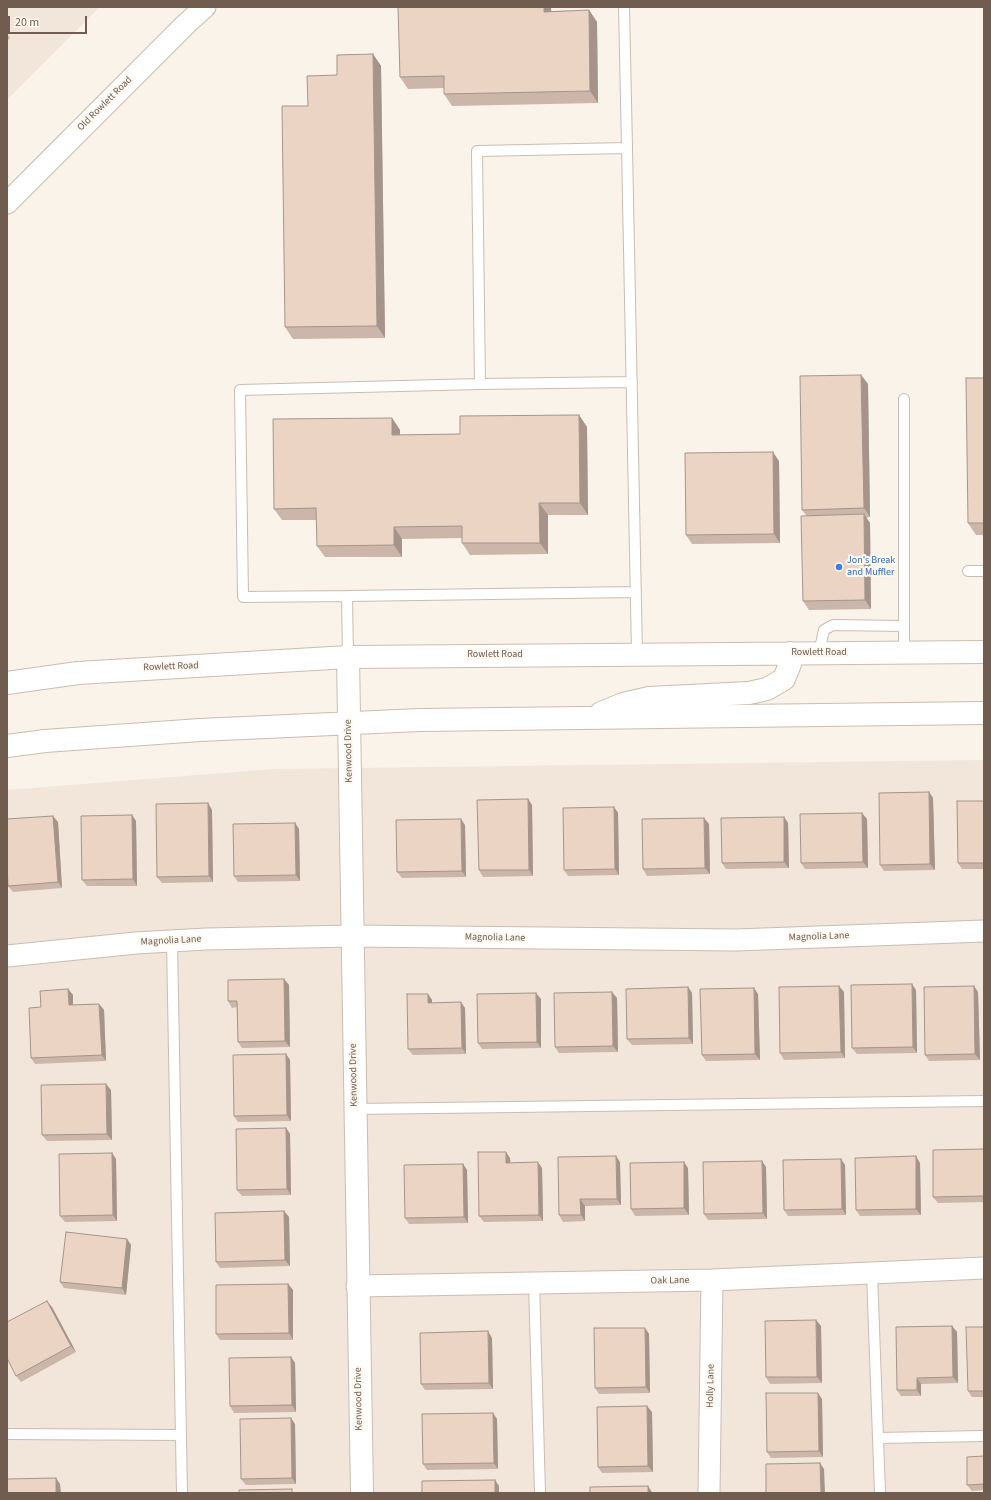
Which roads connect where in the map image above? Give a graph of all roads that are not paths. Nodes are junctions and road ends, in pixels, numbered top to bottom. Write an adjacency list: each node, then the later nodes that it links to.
1 (205, 7): 4 (street, Old Rowlett Road)
2 (624, 7): 3 (lane)
3 (626, 148): 5 (lane); 6 (lane)
4 (7, 203)
5 (632, 382): 6 (lane); 10 (lane)
6 (480, 384): 11 (lane)
7 (904, 399): 12 (lane)
8 (968, 571): 9 (lane)
9 (984, 571)
10 (636, 592): 11 (lane); 17 (lane)
11 (347, 596): 18 (lane)
12 (904, 626): 15 (lane); 16 (lane)
13 (984, 652): 16 (main road, Rowlett Road)
14 (790, 653): 15 (main road, Rowlett Road); 17 (main road, Rowlett Road); 21 (main road)
15 (819, 653): 16 (main road, Rowlett Road)
16 (904, 653)
17 (637, 654): 18 (main road, Rowlett Road)
18 (348, 656): 19 (main road, Rowlett Road); 22 (main road, Kenwood Drive)
19 (7, 683)
20 (984, 713): 21 (main road)
21 (589, 718): 22 (main road)
22 (349, 723): 23 (main road); 25 (main road, Kenwood Drive)
23 (7, 746)
24 (984, 931): 25 (street, Magnolia Lane)
25 (352, 936): 26 (street, Magnolia Lane); 29 (main road, Kenwood Drive)
26 (172, 941): 27 (street, Magnolia Lane); 36 (lane)
27 (7, 956)
28 (984, 1101): 29 (lane)
29 (354, 1109): 34 (main road, Kenwood Drive)
30 (984, 1268): 31 (street, Oak Lane)
31 (872, 1273): 32 (street, Oak Lane); 38 (lane)
32 (712, 1280): 33 (street, Oak Lane); 42 (street, Holly Lane)
33 (534, 1283): 34 (street, Oak Lane); 41 (lane)
34 (357, 1286): 40 (main road, Kenwood Drive)
35 (7, 1434): 36 (lane)
36 (181, 1435): 39 (lane)
37 (984, 1436): 38 (lane)
38 (878, 1438): 43 (lane)
39 (182, 1493)
40 (362, 1493)
41 (540, 1493)
42 (709, 1493)
43 (880, 1493)

